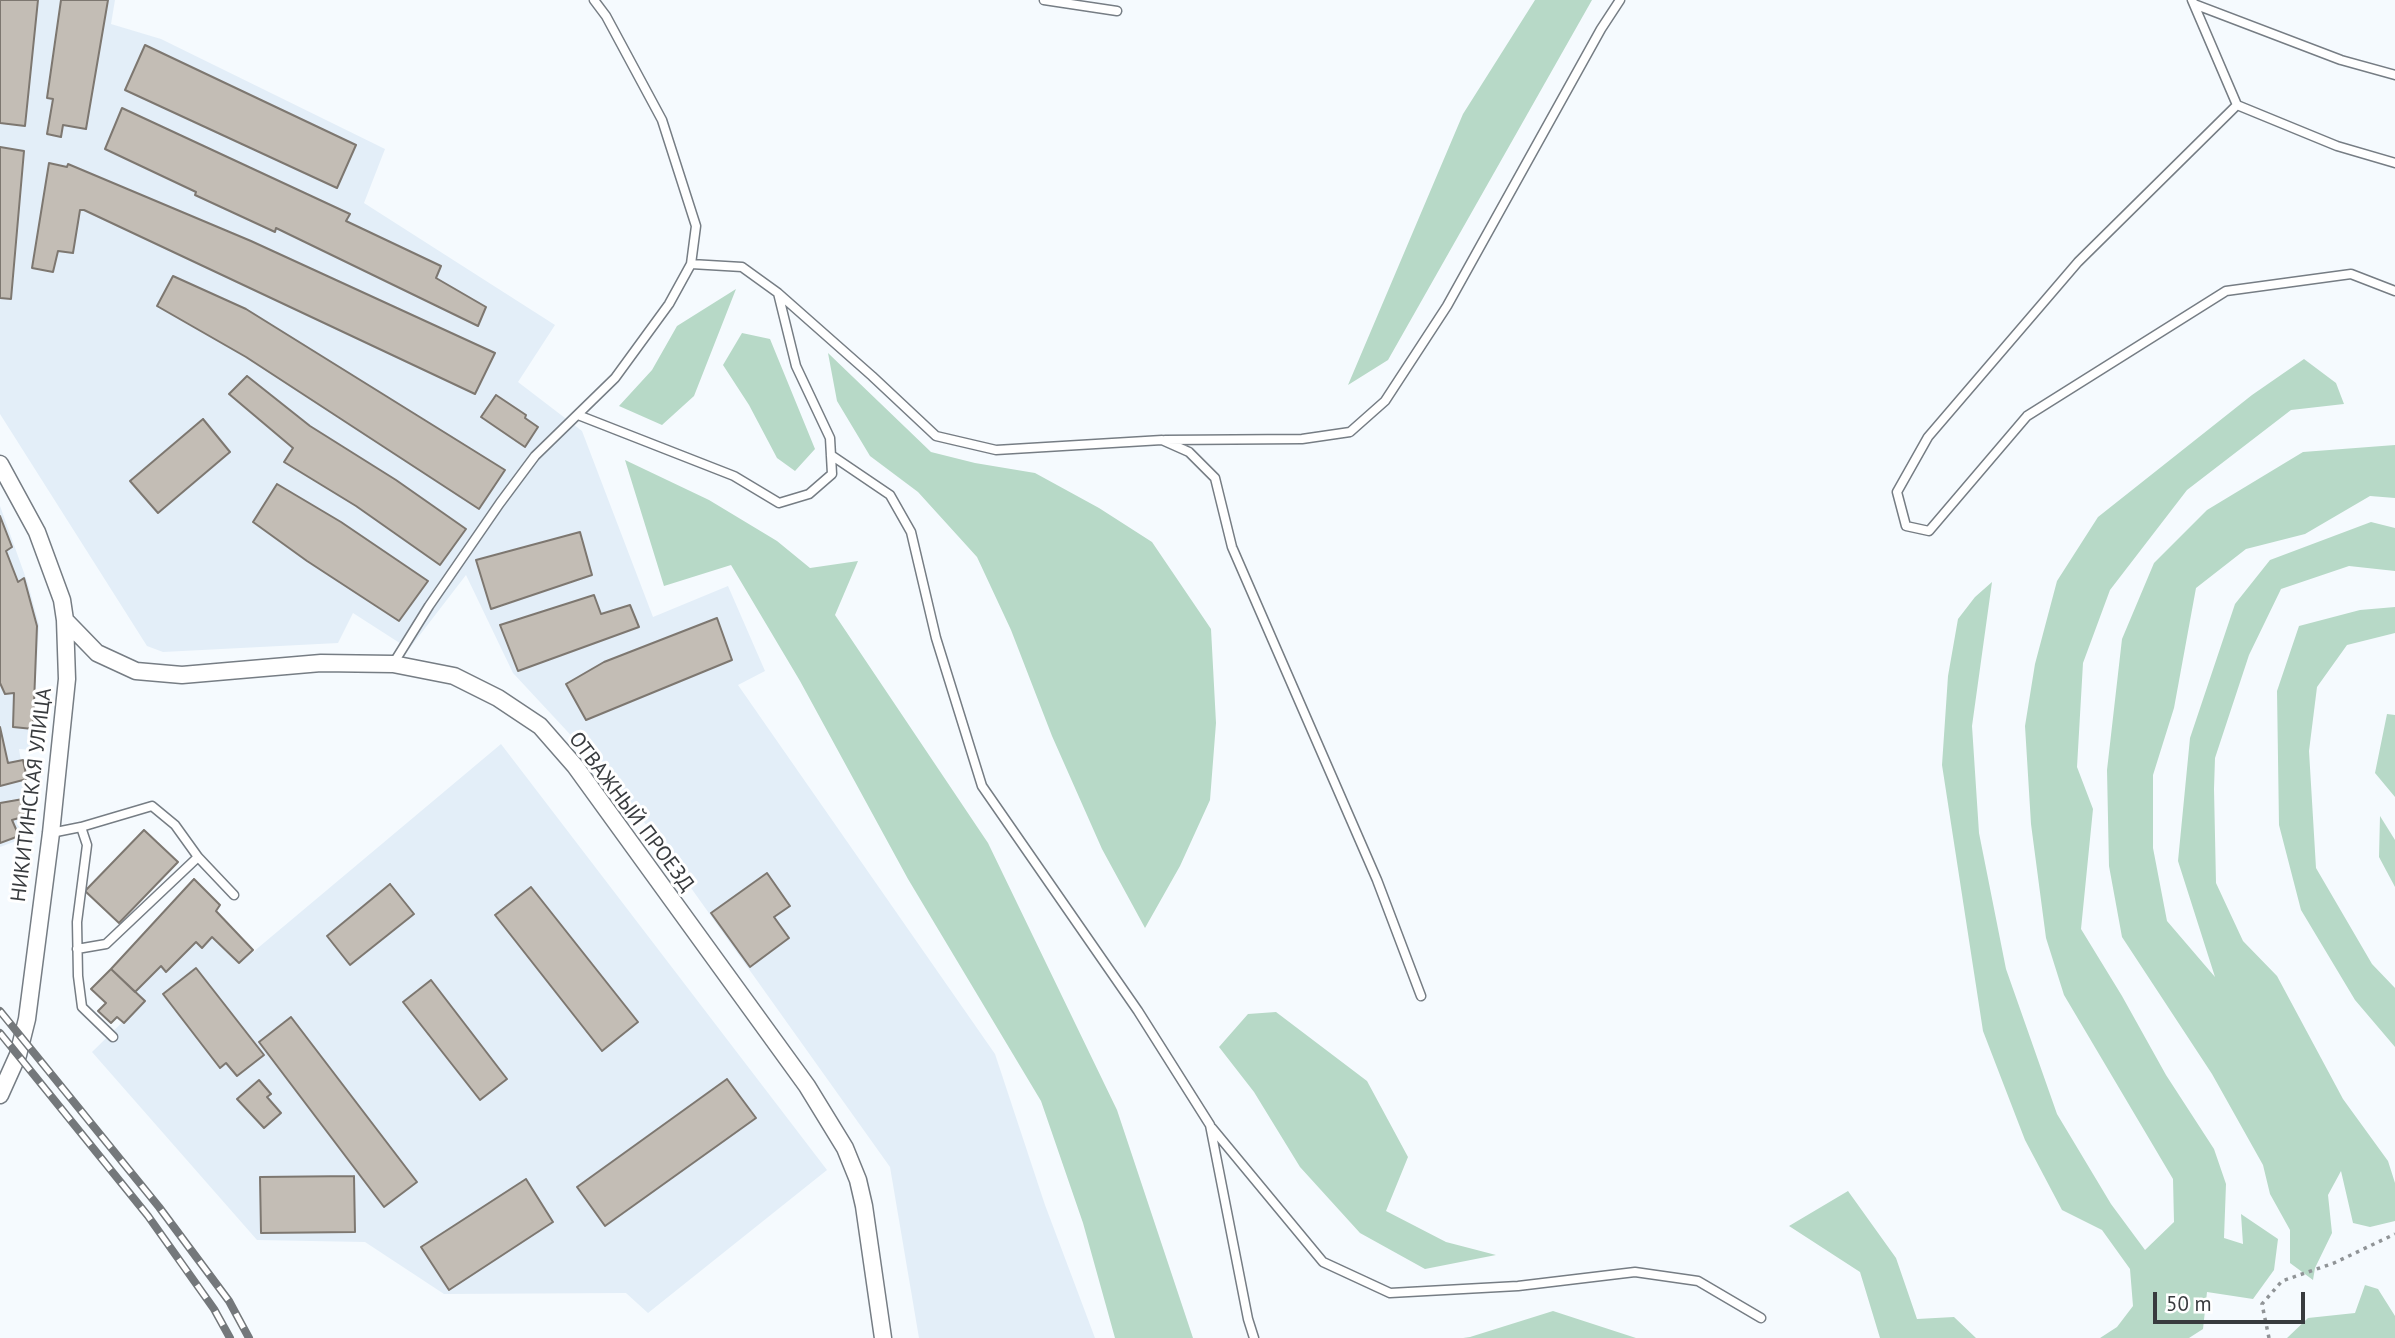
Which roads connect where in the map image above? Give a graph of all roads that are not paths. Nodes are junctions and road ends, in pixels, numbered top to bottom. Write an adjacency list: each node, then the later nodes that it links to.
1 (594, 0): 9 (lane)
2 (1044, 0): 5 (lane)
3 (1620, 0): 13 (lane)
4 (2193, 2): 6 (lane); 7 (lane)
5 (1117, 11)
6 (2395, 75)
7 (2237, 105): 8 (lane); 10 (lane)
8 (2395, 163)
9 (691, 264): 11 (lane); 12 (lane)
10 (2395, 291)
11 (778, 293): 13 (lane); 14 (lane)
12 (579, 415): 14 (lane); 17 (lane)
13 (1162, 440): 23 (lane)
14 (831, 456): 26 (lane)
15 (0, 464): 16 (street)
16 (65, 620): 17 (street, ОТВАЖНЫЙ ПРОЕЗД); 19 (street, НИКИТИНСКАЯ УЛИЦА)
17 (393, 664): 28 (street, ОТВАЖНЫЙ ПРОЕЗД)
18 (80, 827): 19 (lane); 20 (lane); 22 (lane)
19 (51, 833): 25 (street, НИКИТИНСКАЯ УЛИЦА)
20 (198, 858): 21 (lane); 22 (lane)
21 (234, 895)
22 (77, 949): 24 (lane)
23 (1420, 996)
24 (113, 1037)
25 (0, 1095)
26 (1210, 1125): 27 (lane); 29 (lane)
27 (1761, 1318)
28 (883, 1338)
29 (1254, 1338)

